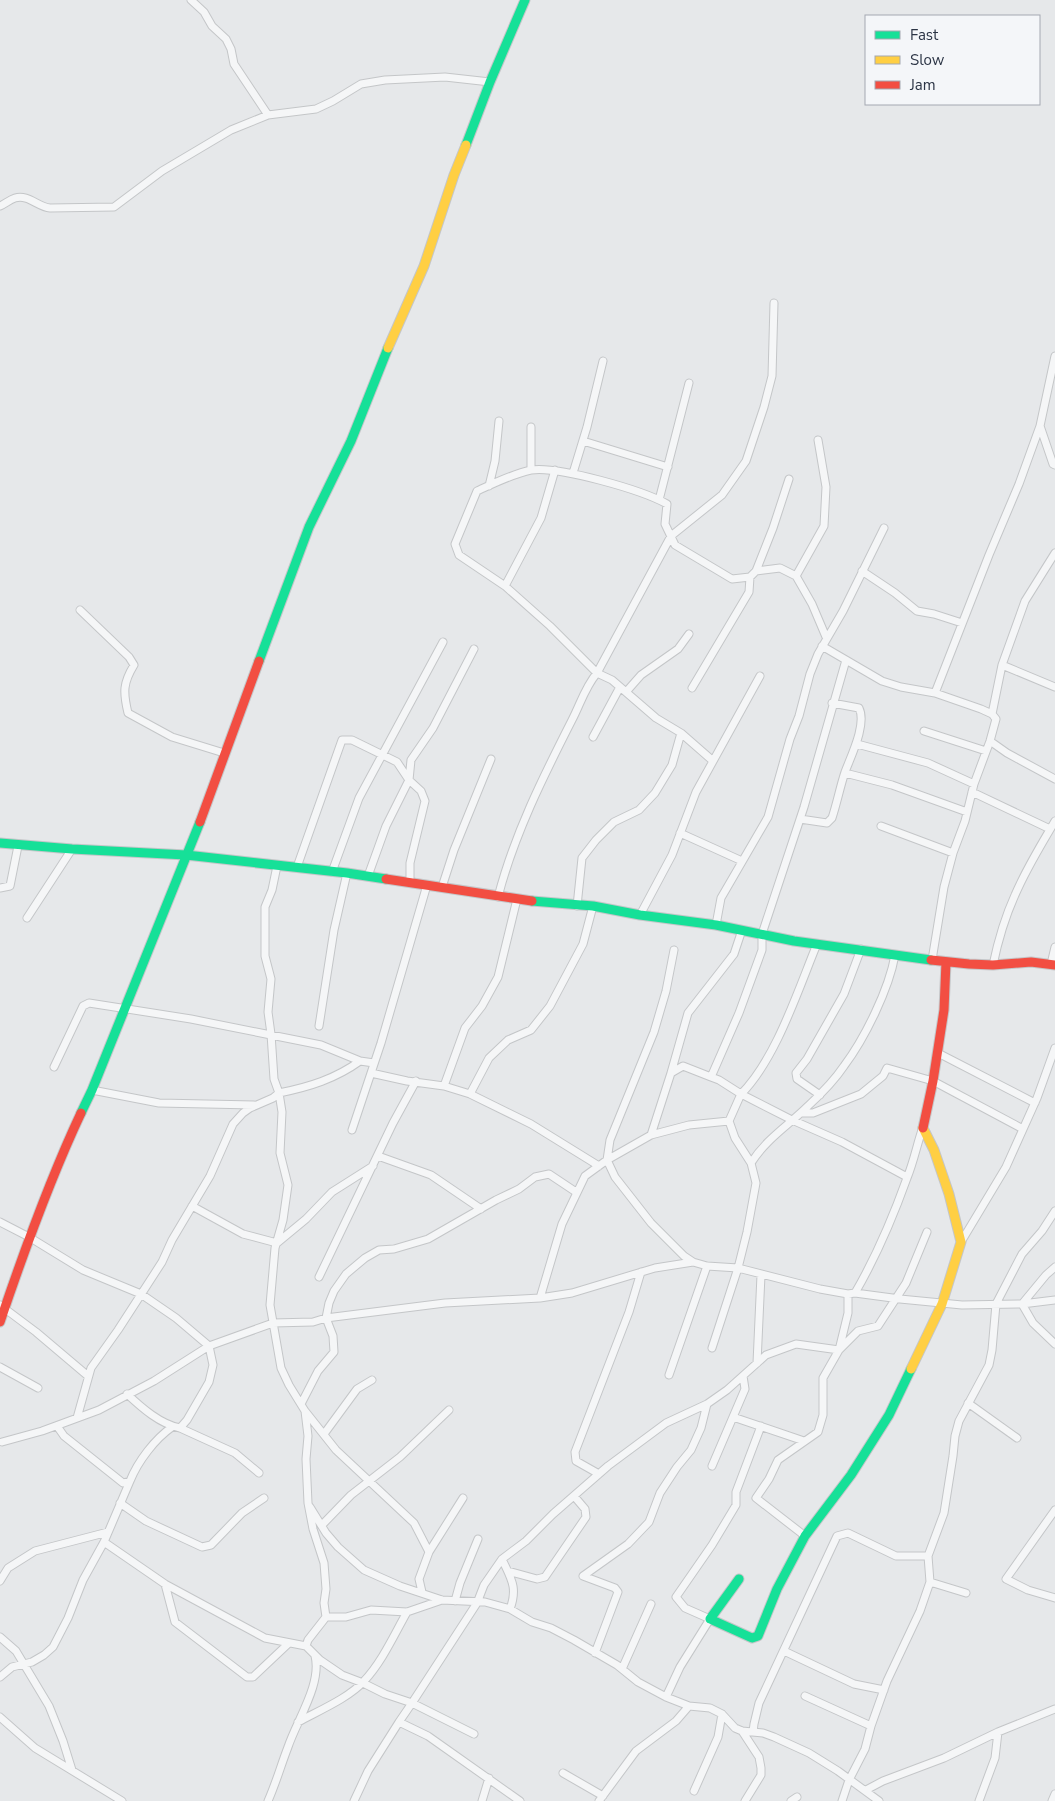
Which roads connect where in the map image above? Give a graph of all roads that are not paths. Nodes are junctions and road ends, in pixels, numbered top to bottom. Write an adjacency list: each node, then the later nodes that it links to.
1 (191, 0): 4 (street)
2 (525, 0): 3 (street)
3 (490, 82): 4 (street); 54 (street)
4 (268, 115): 5 (street)
5 (0, 206)
6 (774, 303): 24 (street)
7 (1055, 356): 11 (street)
8 (603, 360): 14 (street)
9 (689, 383): 16 (street)
10 (499, 421): 21 (street)
11 (1040, 426): 15 (street); 32 (street)
12 (531, 428): 17 (street)
13 (818, 440): 28 (street)
14 (583, 441): 16 (street); 19 (street)
15 (1055, 465)
16 (668, 467): 22 (street)
17 (532, 470): 18 (street); 21 (street)
18 (555, 470): 19 (street); 30 (street)
19 (573, 473): 22 (street)
20 (788, 479): 26 (street)
21 (489, 486): 30 (street)
22 (659, 500): 24 (street)
23 (884, 528): 27 (street)
24 (671, 536): 29 (street); 40 (street)
25 (1055, 553): 39 (street)
26 (756, 571): 28 (street); 29 (street)
27 (862, 571): 32 (street); 34 (street)
28 (796, 576): 34 (street)
29 (750, 577): 43 (street)
30 (505, 586): 40 (street)
31 (80, 610): 54 (street)
32 (962, 623): 45 (street)
33 (689, 634): 44 (street)
34 (826, 637): 36 (street)
35 (443, 642): 55 (street)
36 (822, 646): 38 (street); 74 (street)
37 (474, 649): 60 (street)
38 (846, 660): 45 (street); 46 (street)
39 (1002, 664): 42 (street); 47 (street)
40 (597, 674): 44 (street); 84 (street)
41 (760, 676): 57 (street)
42 (1055, 687)
43 (692, 688)
44 (623, 690): 49 (street); 50 (street)
45 (935, 693): 47 (street)
46 (832, 703): 52 (street); 64 (street)
47 (992, 714): 51 (street)
48 (924, 731): 53 (street)
49 (681, 733): 57 (street); 86 (street)
50 (593, 737)
51 (990, 741): 53 (street); 59 (street)
52 (857, 744): 58 (street); 61 (street)
53 (986, 751): 61 (street)
54 (224, 753): 73 (street)
55 (383, 755): 60 (street); 76 (street); 77 (street)
56 (491, 759): 82 (street)
57 (713, 761): 68 (street)
58 (845, 773): 63 (street); 64 (street)
59 (1055, 779)
60 (409, 780): 79 (street); 80 (street)
61 (974, 784): 62 (street)
62 (972, 792): 63 (street); 67 (street)
63 (967, 812): 72 (street)
64 (800, 819): 92 (street)
65 (1055, 821): 67 (street)
66 (881, 826): 72 (street)
67 (1050, 829): 101 (street)
68 (680, 833): 74 (street); 88 (street)
69 (0, 843): 70 (street)
70 (18, 846): 71 (street); 83 (street)
71 (72, 849): 73 (street); 89 (street)
72 (953, 853): 98 (street)
73 (186, 855): 75 (street); 102 (street)
74 (742, 861): 90 (street)
75 (277, 866): 76 (street); 104 (street)
76 (298, 867): 77 (street)
77 (332, 872): 78 (street)
78 (347, 872): 79 (street); 103 (street)
79 (368, 876): 80 (street)
80 (410, 883): 81 (street)
81 (426, 885): 82 (street); 108 (street)
82 (442, 887): 84 (street)
83 (0, 888)
84 (498, 897): 85 (street)
85 (517, 899): 86 (street); 115 (street)
86 (577, 906): 87 (street)
87 (593, 906): 88 (street); 118 (street)
88 (640, 915): 90 (street)
89 (27, 918)
90 (716, 925): 91 (street)
91 (742, 930): 92 (street); 111 (street)
92 (762, 934): 93 (street); 112 (street)
93 (817, 944): 95 (street); 119 (street)
94 (1055, 946): 100 (street)
95 (861, 949): 97 (street); 120 (street)
96 (674, 950): 131 (street)
97 (895, 955): 98 (street); 120 (street)
98 (932, 960): 99 (street)
99 (946, 962): 101 (street); 106 (street)
100 (1053, 964): 101 (street)
101 (992, 965)
102 (123, 1009): 104 (street); 109 (street); 116 (street)
103 (319, 1026)
104 (271, 1034): 107 (street); 117 (street)
105 (1054, 1052): 121 (street)
106 (938, 1053): 114 (street); 121 (street)
107 (360, 1061): 108 (street); 117 (street)
108 (374, 1063): 110 (street)
109 (54, 1067)
110 (371, 1073): 113 (street); 128 (street)
111 (671, 1074): 112 (street); 129 (street)
112 (711, 1077): 119 (street)
113 (416, 1081): 115 (street); 130 (street)
114 (933, 1082): 123 (street); 126 (street); 127 (street)
115 (444, 1086): 118 (street)
116 (92, 1090): 122 (street); 142 (street)
117 (279, 1093): 122 (street); 143 (street)
118 (470, 1094): 134 (street)
119 (741, 1094): 124 (street); 125 (street)
120 (820, 1095): 123 (street)
121 (1035, 1103): 127 (street)
122 (257, 1105): 137 (street)
123 (802, 1113): 124 (street)
124 (792, 1120): 132 (street); 135 (street)
125 (729, 1121): 129 (street); 132 (street)
126 (923, 1127): 135 (street); 144 (street)
127 (1023, 1129): 144 (street)
128 (352, 1130)
129 (651, 1136): 131 (street)
130 (378, 1156): 133 (street); 138 (street)
131 (607, 1160): 134 (street); 145 (street)
132 (751, 1163): 148 (street)
133 (373, 1166): 143 (street); 151 (street)
134 (599, 1166): 136 (street)
135 (908, 1177): 152 (street)
136 (576, 1192): 138 (street); 154 (street)
137 (192, 1206): 143 (street); 153 (street)
138 (481, 1209): 161 (street)
139 (1055, 1211): 158 (street)
140 (0, 1222): 142 (street)
141 (927, 1232): 155 (street)
142 (29, 1237): 153 (street); 160 (street)
143 (277, 1242): 163 (street)
144 (961, 1242): 157 (street)
145 (694, 1262): 146 (street); 149 (street)
146 (707, 1266): 148 (street); 170 (street)
147 (1055, 1267): 159 (street)
148 (738, 1268): 150 (street); 166 (street)
149 (641, 1272): 154 (street); 191 (street)
150 (761, 1275): 152 (street); 168 (street)
151 (319, 1277)
152 (852, 1293): 155 (street); 167 (street)
153 (141, 1294): 165 (street); 171 (street)
154 (540, 1298): 161 (street)
155 (895, 1299): 157 (street); 167 (street)
156 (1055, 1300): 159 (street)
157 (942, 1304): 158 (street); 202 (street)
158 (996, 1304): 159 (street); 176 (street)
159 (1022, 1304): 164 (street)
160 (2, 1307): 162 (street); 171 (street)
161 (326, 1318): 163 (street); 178 (street)
162 (0, 1322)
163 (273, 1323): 165 (street); 178 (street)
164 (1055, 1344)
165 (209, 1346): 175 (street); 184 (street)
166 (712, 1348)
167 (838, 1350): 168 (street); 187 (street)
168 (757, 1363): 172 (street)
169 (0, 1367): 174 (street)
170 (669, 1375)
171 (88, 1376): 181 (street)
172 (743, 1376): 177 (street); 180 (street)
173 (372, 1380): 185 (street)
174 (38, 1388)
175 (127, 1394): 181 (street); 184 (street)
176 (968, 1403): 186 (street); 206 (street)
177 (707, 1404): 191 (street); 228 (street)
178 (303, 1408): 185 (street); 198 (street)
179 (449, 1410): 193 (street)
180 (733, 1416): 183 (street); 189 (street)
181 (77, 1418): 182 (street)
182 (57, 1426): 188 (street); 192 (street)
183 (761, 1426): 187 (street); 223 (street)
184 (176, 1427): 190 (street); 192 (street)
185 (324, 1434): 193 (street)
186 (1016, 1438)
187 (804, 1441): 202 (street)
188 (2, 1442)
189 (712, 1466)
190 (259, 1473)
191 (599, 1474): 194 (street)
192 (130, 1481): 197 (street)
193 (369, 1481): 200 (street); 205 (street)
194 (574, 1496): 207 (street); 208 (street)
195 (264, 1498): 197 (street)
196 (463, 1498): 205 (street)
197 (120, 1503): 201 (street)
198 (308, 1503): 200 (street); 222 (street)
199 (1055, 1510): 215 (street)
200 (322, 1525): 213 (street)
201 (108, 1532): 204 (street); 210 (street)
202 (804, 1536): 223 (street)
203 (478, 1539): 217 (street)
204 (104, 1542): 212 (street); 230 (street)
205 (429, 1552): 213 (street)
206 (928, 1556): 211 (street); 227 (street)
207 (502, 1558): 208 (street); 218 (street)
208 (508, 1571): 220 (street)
209 (739, 1580): 223 (street)
210 (0, 1581)
211 (930, 1582): 214 (street); 234 (street)
212 (165, 1584): 225 (street); 225 (street)
213 (422, 1592): 216 (street)
214 (966, 1593)
215 (1055, 1598)
216 (442, 1600): 217 (street); 221 (street)
217 (456, 1601): 218 (street)
218 (477, 1602): 220 (street); 237 (street)
219 (651, 1604): 231 (street)
220 (510, 1609): 228 (street)
221 (407, 1612): 222 (street); 233 (street)
222 (326, 1617): 226 (street)
223 (710, 1619): 236 (street)
224 (0, 1637): 230 (street)
225 (289, 1643): 226 (street)
226 (306, 1646): 229 (street)
227 (784, 1650): 234 (street); 246 (street)
228 (595, 1653): 231 (street)
229 (315, 1656): 233 (street); 242 (street)
230 (25, 1664): 232 (street); 249 (street)
231 (622, 1669): 236 (street)
232 (0, 1678)
233 (363, 1683): 237 (street); 242 (street)
234 (884, 1690): 244 (street)
235 (805, 1696): 244 (street)
236 (666, 1697): 238 (street)
237 (412, 1703): 243 (street); 248 (street)
238 (690, 1706): 240 (street); 258 (street)
239 (1055, 1709): 247 (street)
240 (722, 1714): 245 (street); 253 (street)
241 (0, 1717): 249 (street)
242 (298, 1722): 260 (street)
243 (400, 1722): 251 (street); 261 (street)
244 (871, 1726): 252 (street)
245 (742, 1731): 246 (street); 264 (street)
246 (753, 1732): 252 (street)
247 (998, 1732): 254 (street); 268 (street)
248 (474, 1734)
249 (72, 1770): 257 (street)
250 (563, 1774): 258 (street)
251 (489, 1778): 262 (street); 263 (street)
252 (849, 1780): 254 (street); 255 (street)
253 (694, 1790)
254 (866, 1790): 267 (street)
255 (846, 1793): 265 (street); 266 (street)
256 (1055, 1794): 269 (street)
257 (112, 1799): 259 (street)
258 (601, 1799)
259 (122, 1801)
260 (268, 1801)
261 (354, 1801)
262 (482, 1801)
263 (520, 1801)
264 (745, 1801)
265 (842, 1801)
266 (849, 1801)
267 (880, 1801)
268 (979, 1801)
269 (1052, 1801)

